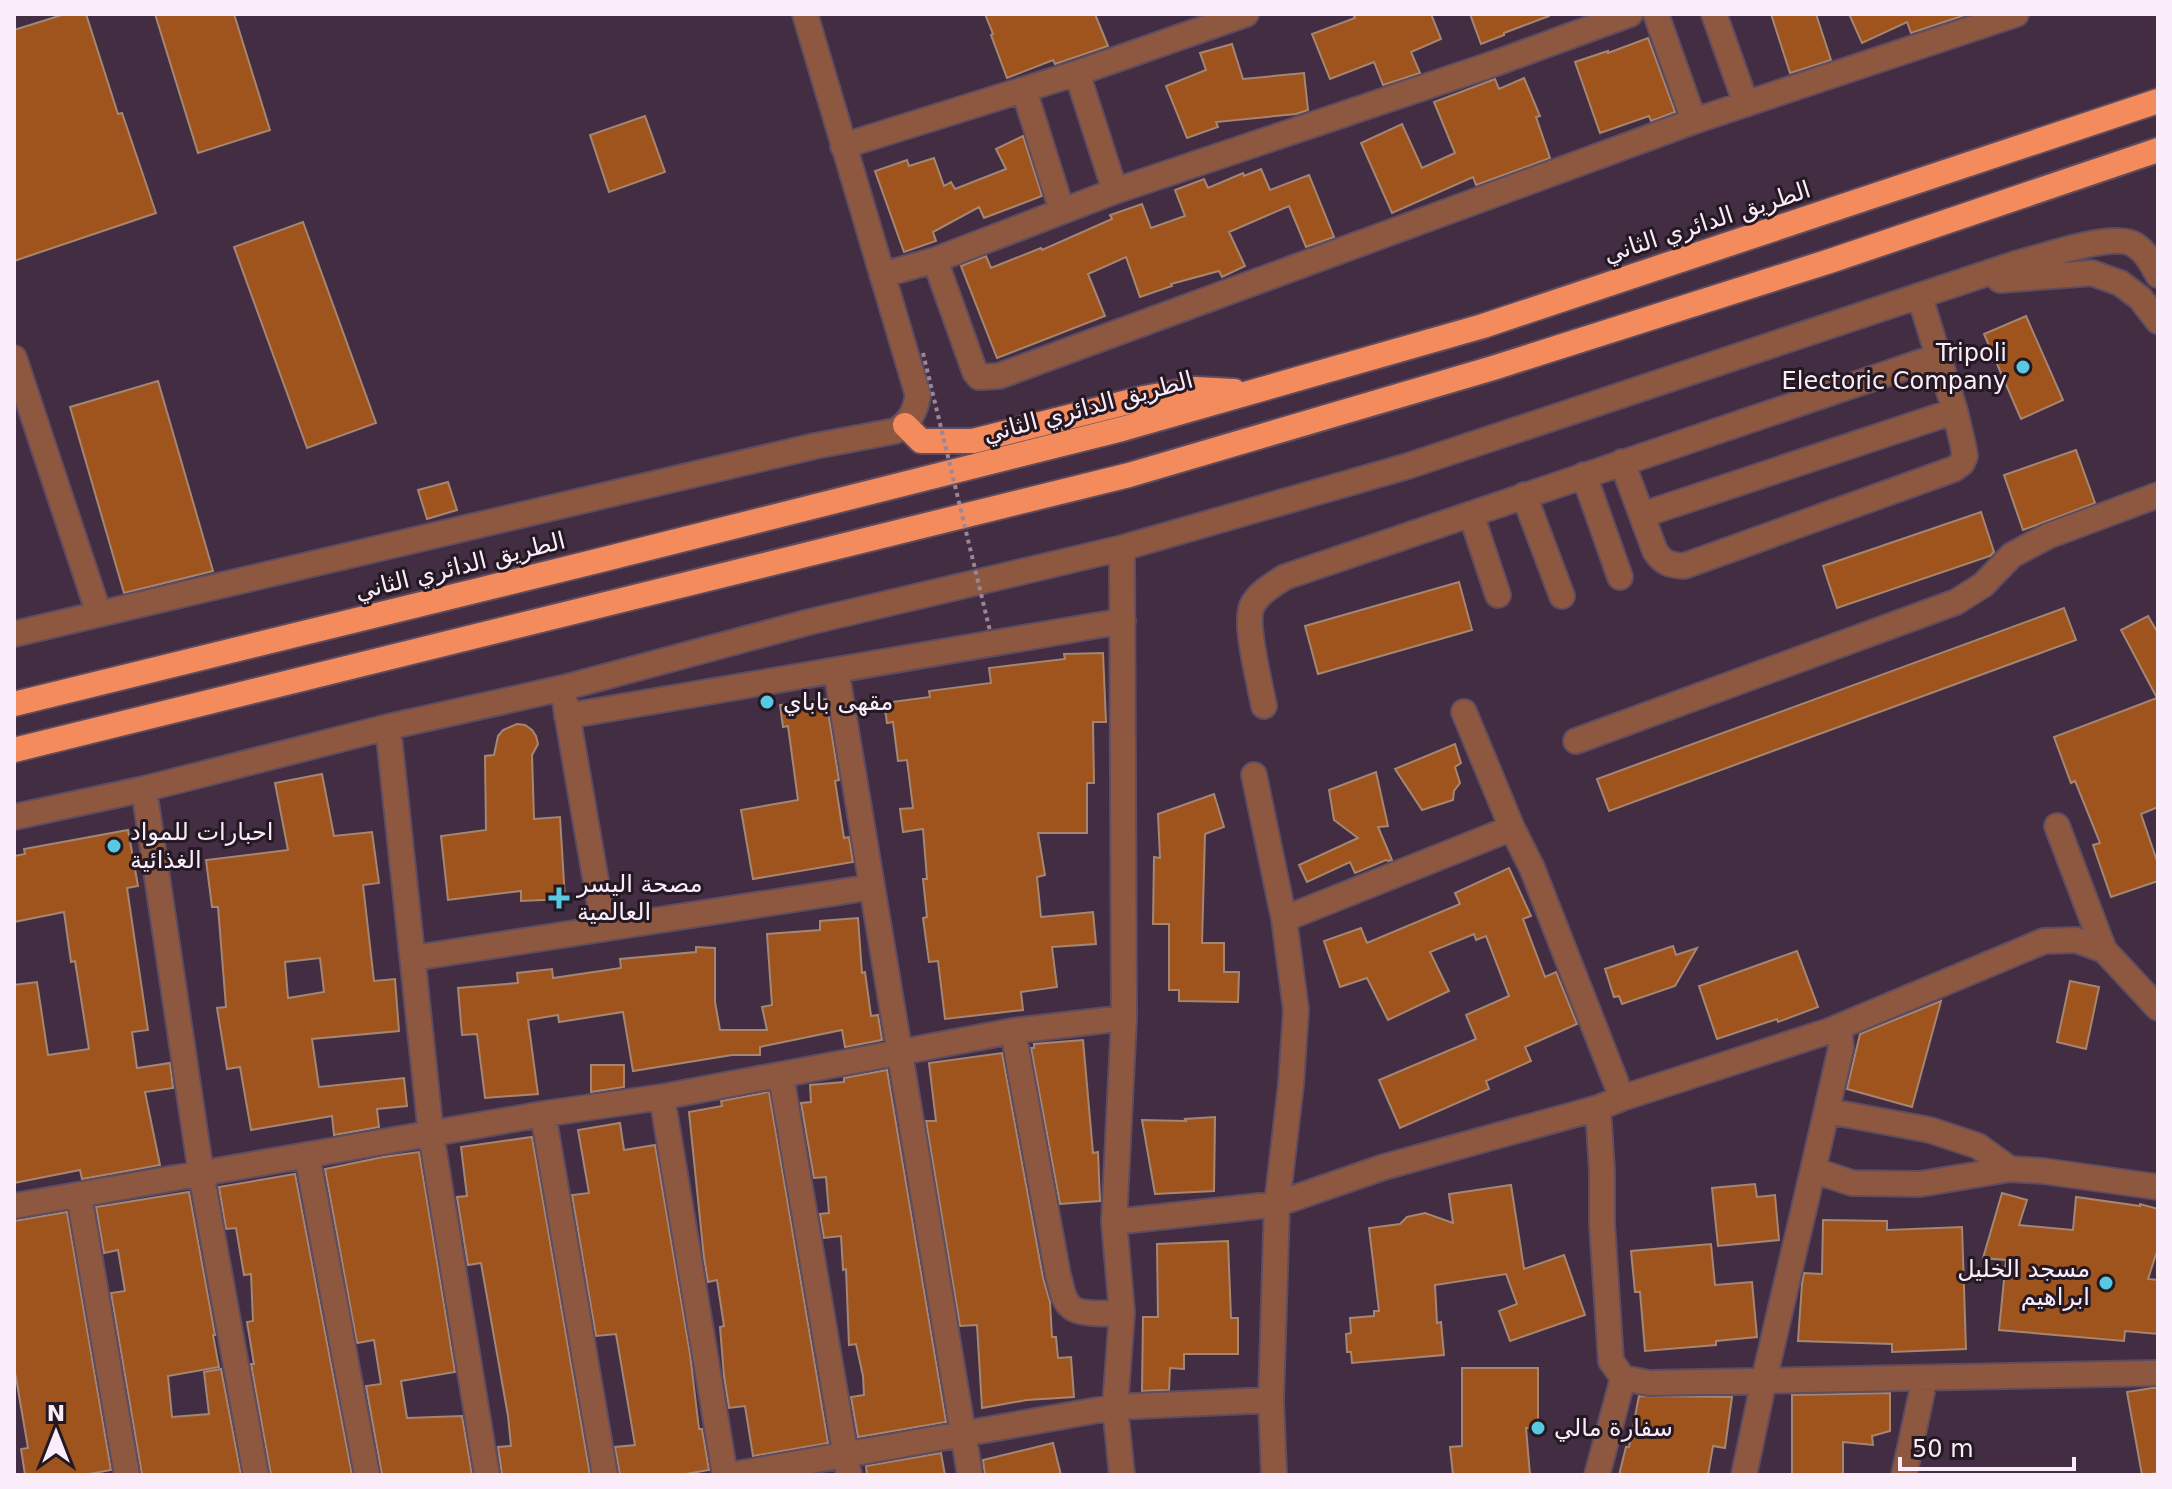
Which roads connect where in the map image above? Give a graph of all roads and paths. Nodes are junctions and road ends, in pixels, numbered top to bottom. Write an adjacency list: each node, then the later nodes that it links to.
1 (805, 14): 12 (street)
2 (1246, 14): 7 (street)
3 (1630, 14): 14 (street)
4 (1656, 14): 11 (street)
5 (1714, 14): 10 (street)
6 (2016, 14): 10 (street)
7 (1077, 73): 8 (street); 14 (street)
8 (1024, 90): 12 (street); 15 (street)
9 (2158, 101): 25 (highway, الطريق الدائري الثاني)
10 (1746, 104): 11 (street)
11 (1694, 121): 16 (street)
12 (843, 146): 17 (street)
13 (2158, 150): 50 (highway)
14 (1115, 191): 15 (street)
15 (1062, 211): 16 (street)
16 (935, 260): 17 (street)
17 (882, 275): 27 (street)
18 (2158, 275): 19 (street)
19 (1958, 284): 20 (street); 21 (street)
20 (1920, 297): 23 (street); 34 (street)
21 (2158, 321)
22 (923, 353): 40 (path, bridge)
23 (1939, 356): 26 (street); 28 (street)
24 (14, 358): 38 (street)
25 (1252, 392): 27 (highway); 44 (highway, الطريق الدائري الثاني)
26 (1955, 411): 33 (street); 33 (street)
27 (905, 425): 38 (street)
28 (1622, 462): 29 (street); 33 (street)
29 (1584, 475): 30 (street); 35 (street)
30 (1524, 495): 32 (street); 37 (street)
31 (2158, 495): 49 (street)
32 (1471, 514): 36 (street); 45 (street)
33 (1642, 515)
34 (1122, 548): 39 (street); 43 (street)
35 (1620, 577)
36 (1498, 595)
37 (1562, 596)
38 (99, 614): 41 (street)
39 (1123, 621): 42 (street); 62 (street)
40 (990, 631)
41 (14, 634)
42 (836, 670): 47 (street); 56 (street)
43 (563, 688): 47 (street); 48 (street)
44 (14, 704)
45 (1264, 706)
46 (1464, 712): 55 (street)
47 (567, 716): 58 (street)
48 (388, 727): 52 (street); 60 (street)
49 (1576, 741)
50 (14, 750)
51 (1254, 775): 57 (street)
52 (144, 789): 53 (street); 76 (street)
53 (14, 817)
54 (2057, 826): 59 (street)
55 (1512, 828): 57 (street); 68 (street)
56 (872, 887): 58 (street); 65 (street)
57 (1284, 919): 79 (street)
58 (604, 928): 60 (street)
59 (2104, 950): 61 (street); 64 (street)
60 (414, 958): 72 (street)
61 (2158, 1008)
62 (1124, 1018): 63 (street); 81 (street)
63 (1013, 1031): 65 (street); 82 (street)
64 (1829, 1031): 68 (street); 70 (street)
65 (900, 1054): 66 (street); 89 (street)
66 (781, 1076): 67 (street); 90 (street)
67 (662, 1097): 71 (street); 96 (street)
68 (1622, 1098): 69 (street)
69 (1598, 1108): 79 (street); 84 (street)
70 (1827, 1111): 74 (street); 75 (street)
71 (543, 1114): 72 (street); 95 (street)
72 (431, 1134): 73 (street); 94 (street)
73 (307, 1155): 76 (street); 93 (street)
74 (2010, 1169): 75 (street); 77 (street)
75 (1813, 1170): 86 (street)
76 (201, 1173): 78 (street); 92 (street)
77 (2158, 1187)
78 (79, 1195): 80 (street); 91 (street)
79 (1277, 1204): 81 (street); 87 (street)
80 (14, 1206)
81 (1114, 1222): 82 (street)
82 (1122, 1313): 88 (street)
83 (2158, 1373): 85 (street)
84 (1623, 1378): 86 (street); 100 (street)
85 (1925, 1378): 86 (street); 102 (street)
86 (1764, 1380): 101 (street)
87 (1271, 1400): 88 (street); 99 (street)
88 (1115, 1407): 89 (street); 98 (street)
89 (963, 1434): 90 (street); 97 (street)
90 (848, 1465): 96 (street)
91 (127, 1475)
92 (256, 1475)
93 (367, 1475)
94 (487, 1475)
95 (605, 1475)
96 (728, 1475)
97 (970, 1475)
98 (1122, 1475)
99 (1274, 1475)
100 (1597, 1475)
101 (1744, 1475)
102 (1904, 1475)

